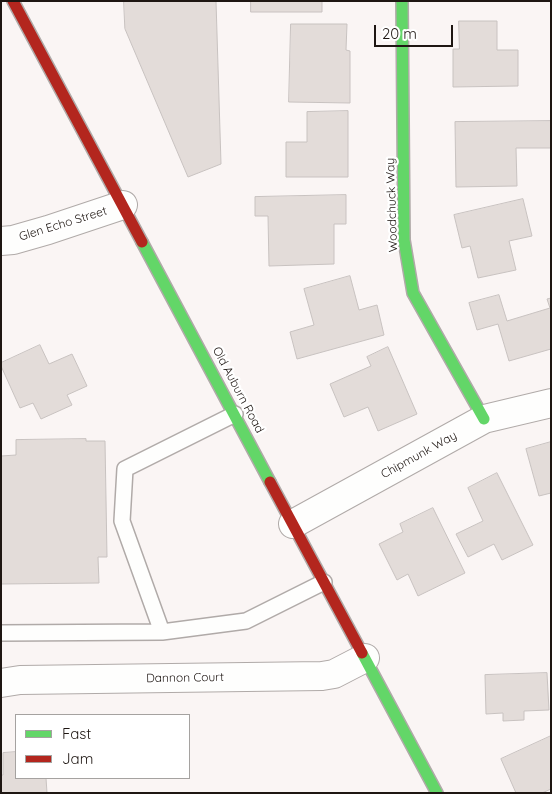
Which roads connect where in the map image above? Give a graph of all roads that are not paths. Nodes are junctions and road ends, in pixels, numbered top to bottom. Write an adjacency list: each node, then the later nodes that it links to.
1 (14, 1): 3 (main road, Old Auburn Road)
2 (402, 1): 7 (main road, Woodchuck Way)
3 (123, 204): 4 (street, Glen Echo Street); 6 (main road, Old Auburn Road)
4 (1, 241)
5 (551, 403): 7 (street, Chipmunk Way)
6 (235, 414): 8 (main road, Old Auburn Road); 10 (lane)
7 (484, 419): 8 (street, Chipmunk Way)
8 (293, 524): 9 (main road, Old Auburn Road)
9 (324, 582): 10 (lane); 12 (main road, Old Auburn Road)
10 (162, 632): 11 (lane)
11 (1, 634)
12 (365, 658): 13 (street, Dannon Court); 14 (main road, Old Auburn Road)
13 (1, 683)
14 (437, 793)

